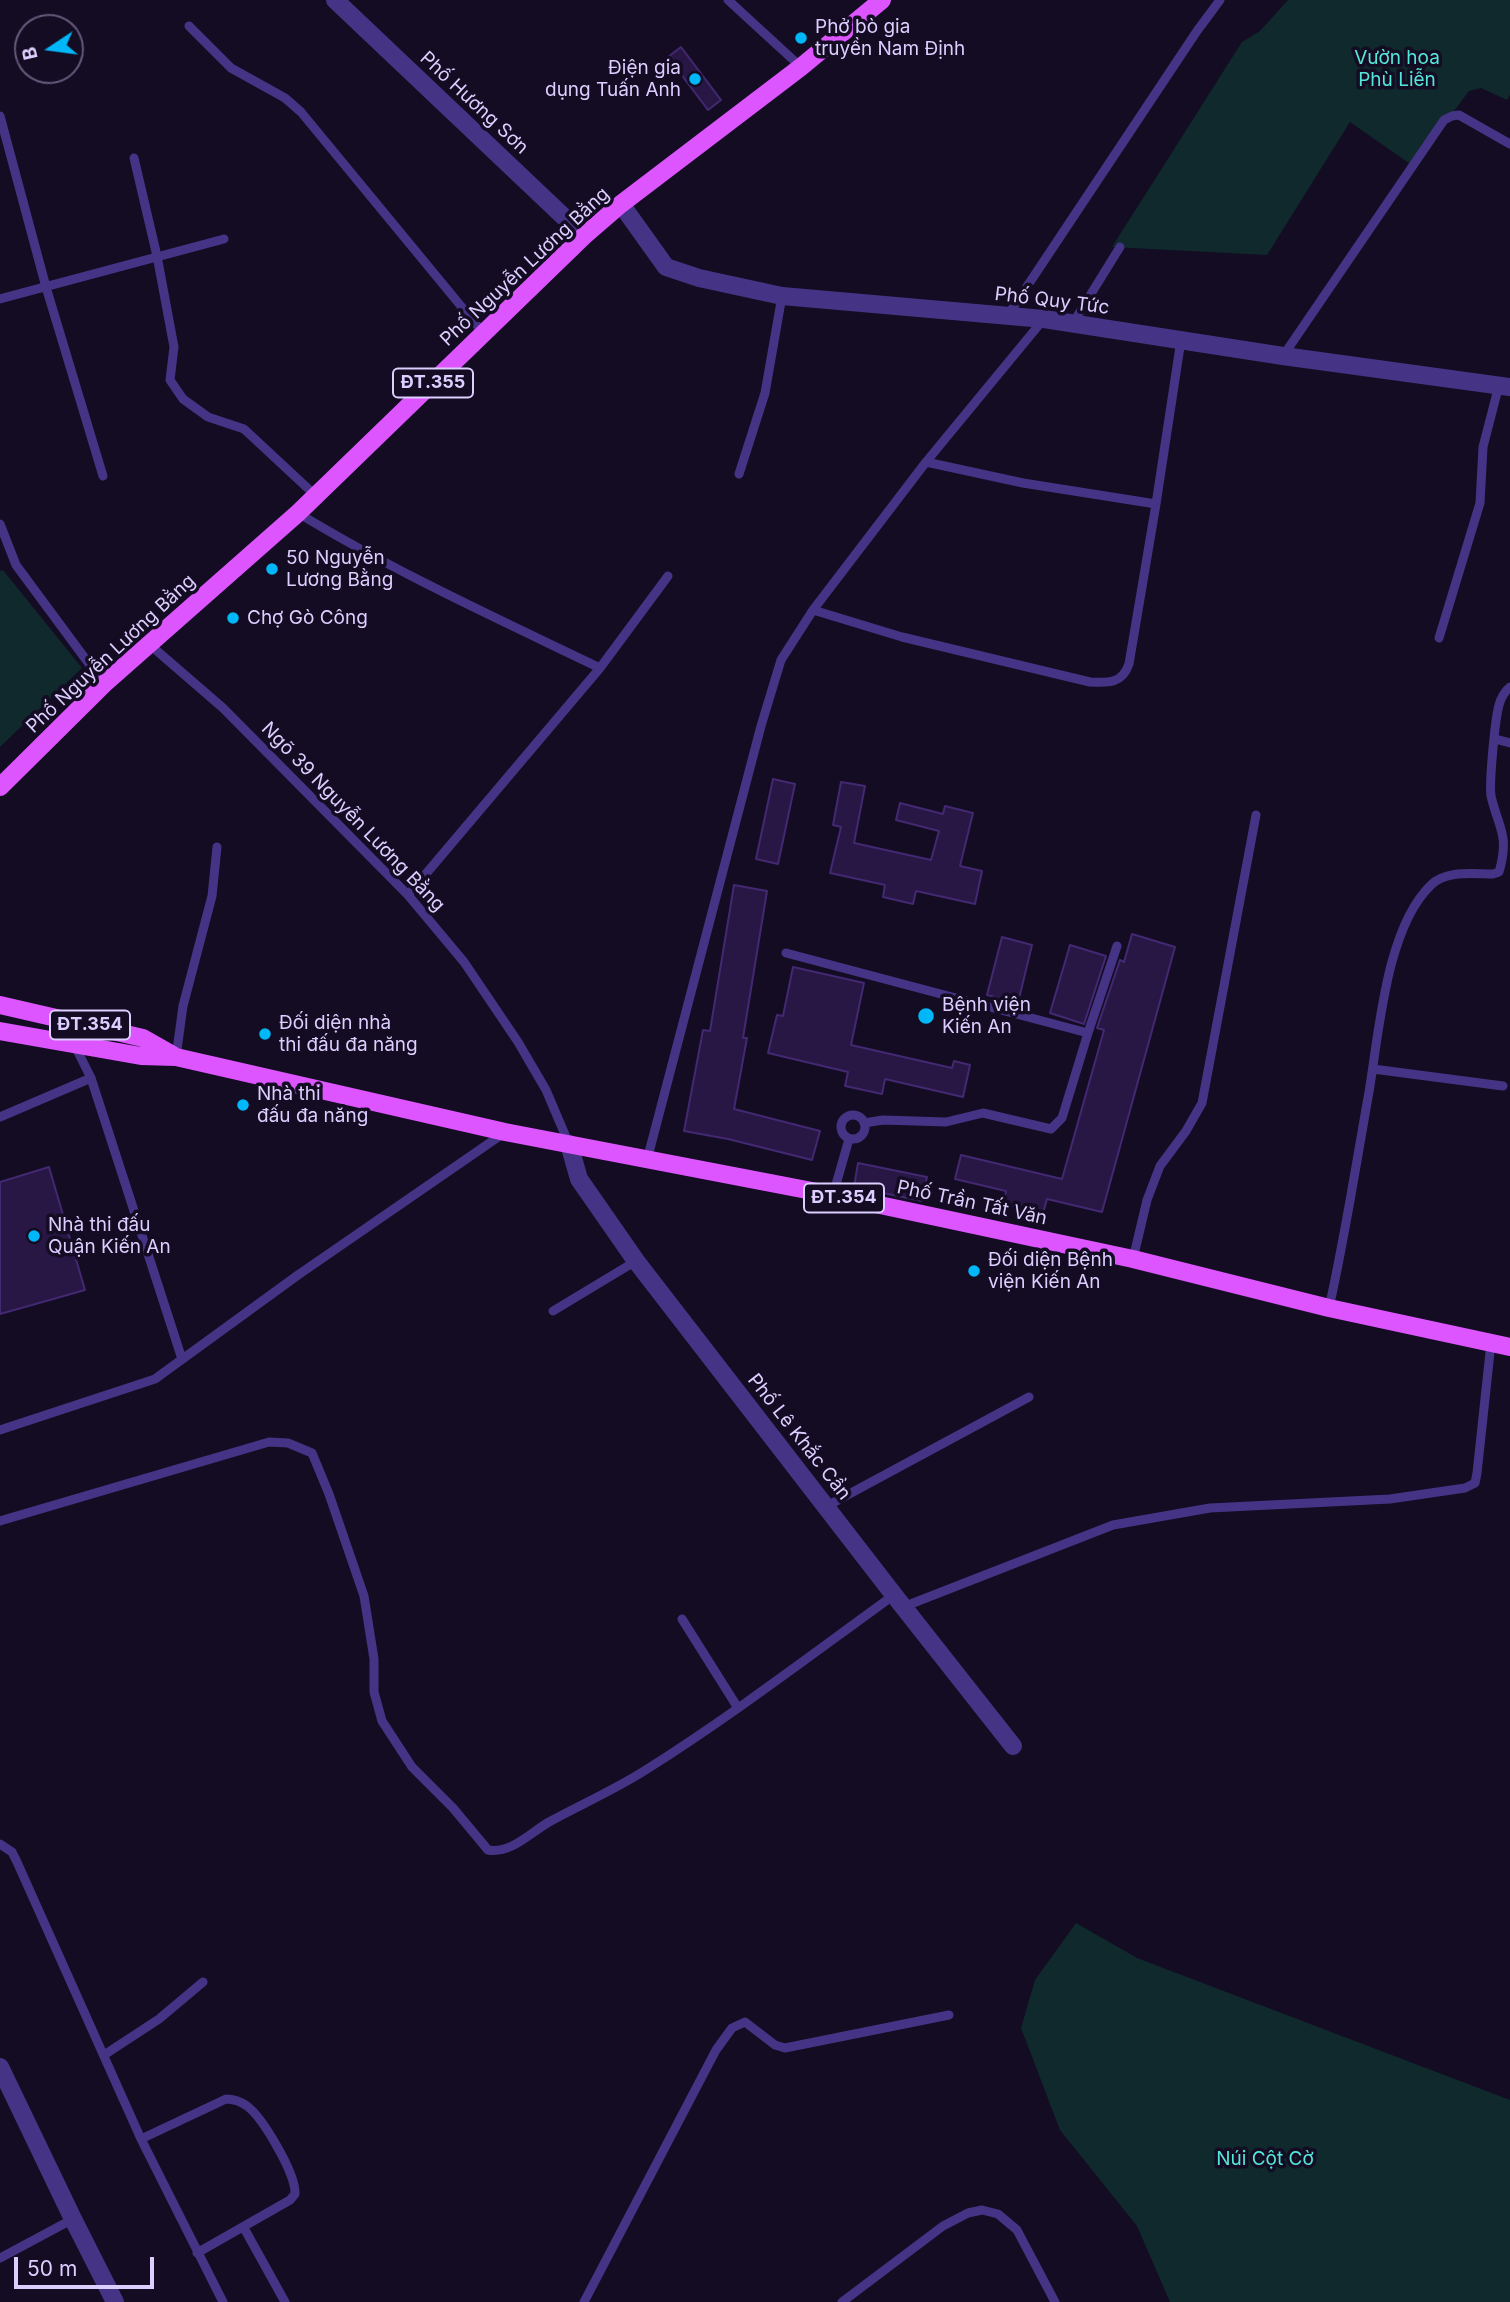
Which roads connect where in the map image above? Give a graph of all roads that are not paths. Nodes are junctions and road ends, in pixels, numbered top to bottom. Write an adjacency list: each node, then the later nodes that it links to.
1 (335, 0): 11 (street, Phố Hương Sơn)
2 (728, 0): 6 (lane)
3 (882, 0): 6 (main road, Phố Nguyễn Lương Bằng / ĐT.355)
4 (1219, 0): 18 (lane)
5 (190, 26): 21 (lane)
6 (801, 68): 10 (main road, Phố Nguyễn Lương Bằng / ĐT.355)
7 (0, 116): 15 (lane)
8 (1510, 144): 23 (lane)
9 (134, 158): 14 (lane)
10 (621, 204): 11 (main road, Phố Nguyễn Lương Bằng / ĐT.355); 16 (street, Phố Quy Tức)
11 (584, 236): 21 (main road, Phố Nguyễn Lương Bằng / ĐT.355)
12 (224, 239): 14 (lane)
13 (1120, 247): 20 (lane)
14 (156, 256): 15 (lane); 28 (lane)
15 (46, 287): 17 (lane); 27 (lane)
16 (782, 296): 18 (street, Phố Quy Tức); 26 (lane)
17 (0, 299)
18 (1008, 315): 19 (street, Phố Quy Tức)
19 (1044, 319): 20 (street, Phố Quy Tức); 25 (lane)
20 (1073, 323): 22 (street, Phố Quy Tức)
21 (484, 334): 28 (main road, Phố Nguyễn Lương Bằng / ĐT.355)
22 (1181, 340): 23 (street, Phố Quy Tức); 29 (lane)
23 (1283, 356): 24 (street, Phố Quy Tức)
24 (1505, 386): 34 (lane)
25 (926, 462): 29 (lane); 33 (lane)
26 (739, 474)
27 (103, 476)
28 (316, 496): 30 (main road, Phố Nguyễn Lương Bằng / ĐT.355)
29 (1156, 504): 33 (lane)
30 (298, 513): 35 (main road, Phố Nguyễn Lương Bằng / ĐT.355); 36 (lane)
31 (0, 524): 37 (lane)
32 (668, 576): 36 (lane)
33 (813, 610): 60 (lane)
34 (1439, 638)
35 (149, 645): 37 (main road, Phố Nguyễn Lương Bằng / ĐT.355); 44 (lane, Ngõ 39 Nguyễn Lương Bằng)
36 (600, 668): 44 (lane)
37 (104, 684): 41 (main road, Phố Nguyễn Lương Bằng / ĐT.355)
38 (1510, 687): 39 (lane)
39 (1495, 739): 40 (lane); 52 (lane)
40 (1510, 743)
41 (0, 787)
42 (1256, 815): 62 (lane)
43 (217, 847): 51 (lane)
44 (408, 895): 59 (lane, Ngõ 39 Nguyễn Lương Bằng)
45 (1117, 946): 49 (lane)
46 (786, 953): 49 (lane)
47 (0, 1005): 51 (main road, Phố Trần Tất Văn / ĐT.354)
48 (0, 1031): 50 (main road, Phố Trần Tất Văn / ĐT.354)
49 (1088, 1033): 56 (lane)
50 (74, 1044): 51 (main road, Phố Trần Tất Văn / ĐT.354); 53 (lane)
51 (176, 1057): 57 (main road, Phố Trần Tất Văn / ĐT.354)
52 (1373, 1069): 54 (lane); 64 (lane)
53 (91, 1078): 55 (lane); 68 (lane)
54 (1503, 1086)
55 (0, 1117)
56 (864, 1123): 58 (lane); 58 (lane)
57 (505, 1132): 59 (main road, Phố Trần Tất Văn / ĐT.354); 68 (lane)
58 (849, 1139): 61 (lane)
59 (569, 1144): 60 (main road, Phố Trần Tất Văn / ĐT.354); 63 (street, Phố Lê Khắc Cần)
60 (647, 1160): 61 (main road, Phố Trần Tất Văn / ĐT.354)
61 (833, 1195): 62 (main road, Phố Trần Tất Văn / ĐT.354)
62 (1133, 1259): 64 (main road, Phố Trần Tất Văn / ĐT.354)
63 (636, 1261): 65 (lane); 71 (street, Phố Lê Khắc Cần)
64 (1329, 1308): 66 (main road, Phố Trần Tất Văn / ĐT.354)
65 (554, 1311)
66 (1491, 1343): 67 (main road, Phố Trần Tất Văn / ĐT.354); 73 (lane)
67 (1510, 1347)
68 (182, 1359): 70 (lane)
69 (1029, 1397): 71 (lane)
70 (0, 1430)
71 (827, 1506): 73 (street, Phố Lê Khắc Cần)
72 (0, 1521): 75 (lane)
73 (898, 1601): 75 (lane); 76 (street, Phố Lê Khắc Cần)
74 (682, 1619): 75 (lane)
75 (738, 1708)
76 (1013, 1746)
77 (0, 1844): 80 (lane)
78 (203, 1982): 80 (lane)
79 (949, 2015): 90 (lane)
80 (104, 2055): 82 (lane)
81 (0, 2067): 83 (street)
82 (141, 2139): 84 (lane); 85 (lane)
83 (73, 2219): 86 (lane); 87 (street)
84 (244, 2228): 85 (lane); 89 (lane)
85 (197, 2253): 88 (lane)
86 (0, 2258)
87 (115, 2302)
88 (223, 2302)
89 (285, 2302)
90 (584, 2302)
91 (842, 2302): 92 (lane)
92 (1055, 2302)

